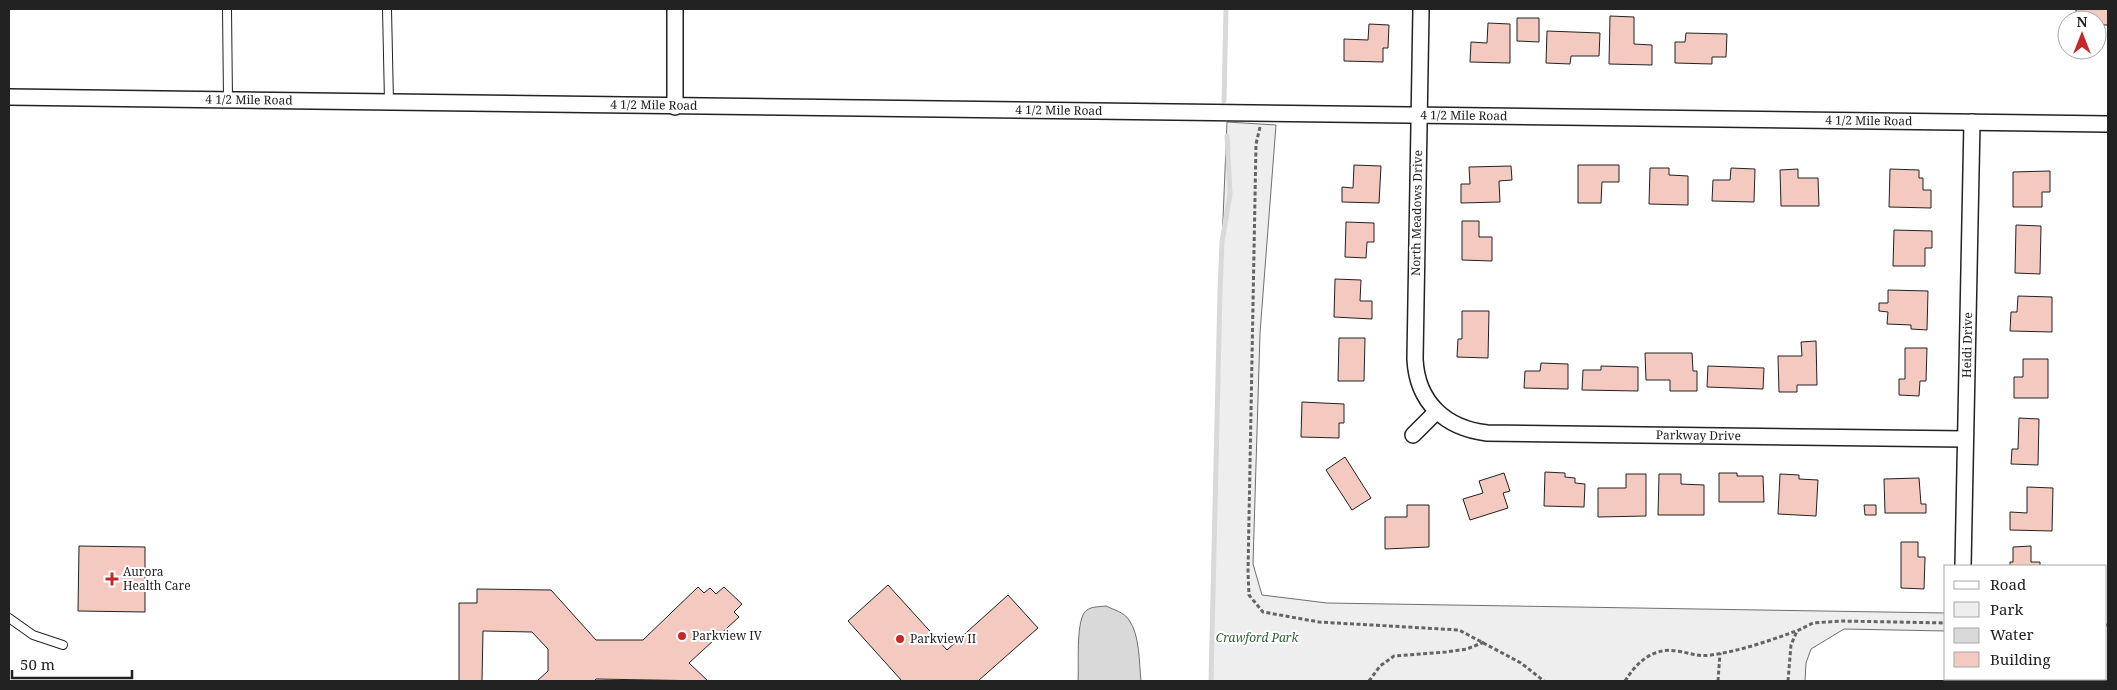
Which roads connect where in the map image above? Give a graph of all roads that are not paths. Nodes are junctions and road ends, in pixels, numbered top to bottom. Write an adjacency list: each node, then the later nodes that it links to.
1 (228, 9): 6 (lane)
2 (387, 9): 7 (lane)
3 (675, 9): 8 (street)
4 (1421, 9): 9 (street, North Meadows Drive)
5 (9, 97): 6 (street, 4 1/2 Mile Road)
6 (228, 100): 7 (street, 4 1/2 Mile Road)
7 (389, 102): 8 (street, 4 1/2 Mile Road)
8 (675, 107): 9 (street, 4 1/2 Mile Road)
9 (1419, 116): 10 (street, 4 1/2 Mile Road); 12 (street, North Meadows Drive)
10 (1972, 122): 11 (street, 4 1/2 Mile Road); 14 (street, Heidi Drive)
11 (2108, 124)
12 (1436, 412): 13 (street); 14 (street, Parkway Drive)
13 (1413, 435)
14 (1966, 439): 15 (street, Heidi Drive)
15 (1963, 565)
16 (9, 618): 17 (lane)
17 (63, 646)

